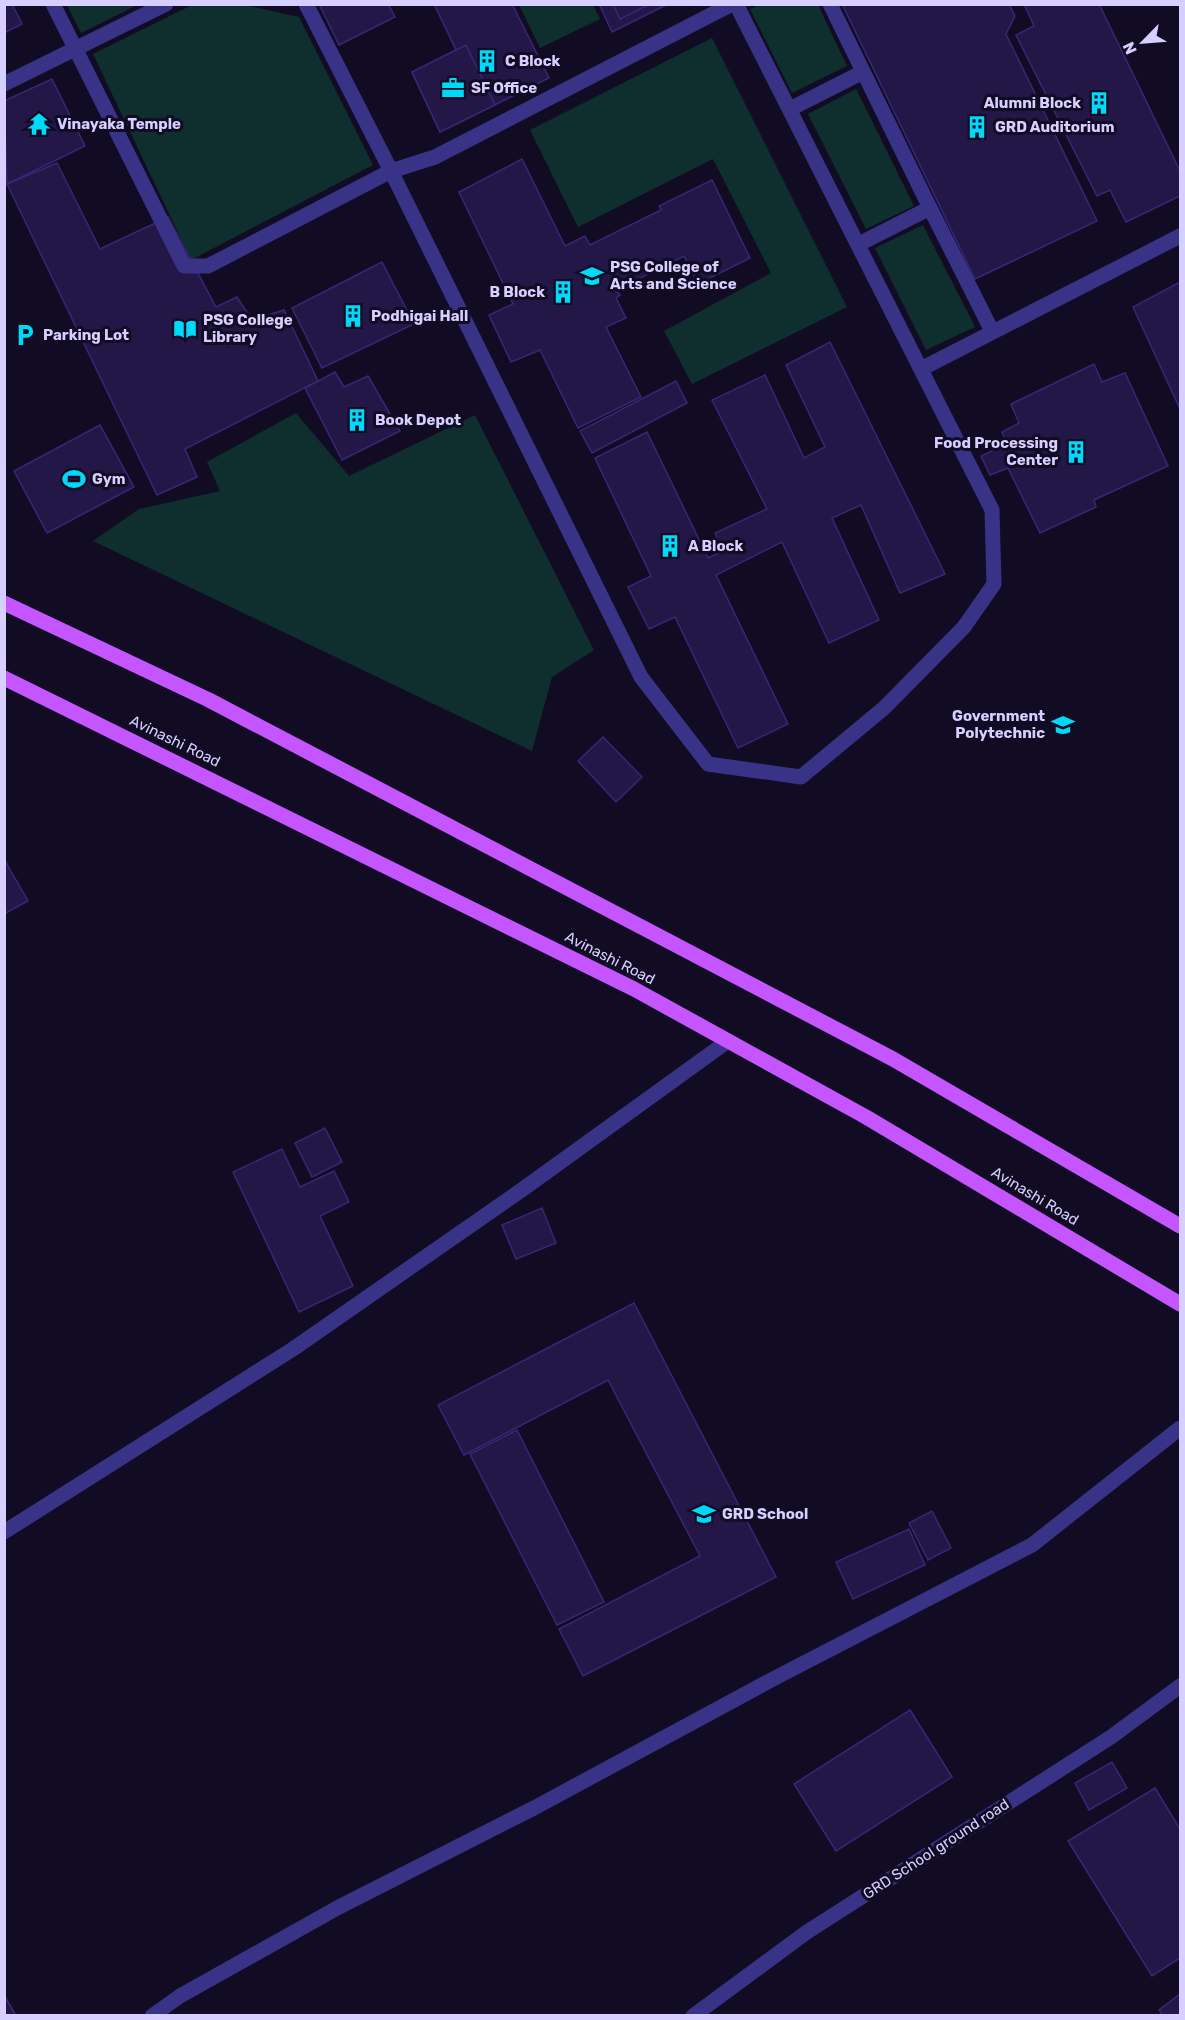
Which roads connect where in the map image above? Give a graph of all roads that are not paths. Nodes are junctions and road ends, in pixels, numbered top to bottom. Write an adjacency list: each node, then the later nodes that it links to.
1 (53, 4): 6 (street)
2 (166, 4): 6 (street)
3 (306, 4): 10 (street)
4 (734, 4): 9 (street); 10 (street)
5 (830, 4): 7 (street)
6 (77, 50): 8 (street); 10 (street)
7 (863, 72): 9 (street); 11 (street)
8 (4, 84)
9 (790, 109): 13 (street)
10 (391, 171): 15 (street)
11 (930, 208): 13 (street); 14 (street)
12 (1180, 236): 14 (street)
13 (859, 244): 15 (street)
14 (992, 331): 15 (street)
15 (921, 369)
16 (4, 603): 19 (main road)
17 (4, 678): 18 (main road, Avinashi Road)
18 (728, 1041): 20 (main road, Avinashi Road); 22 (street)
19 (1180, 1226)
20 (1180, 1304)
21 (1180, 1428): 24 (street)
22 (4, 1532)
23 (1180, 1686): 25 (street, GRD School ground road)
24 (152, 2016)
25 (693, 2016)

